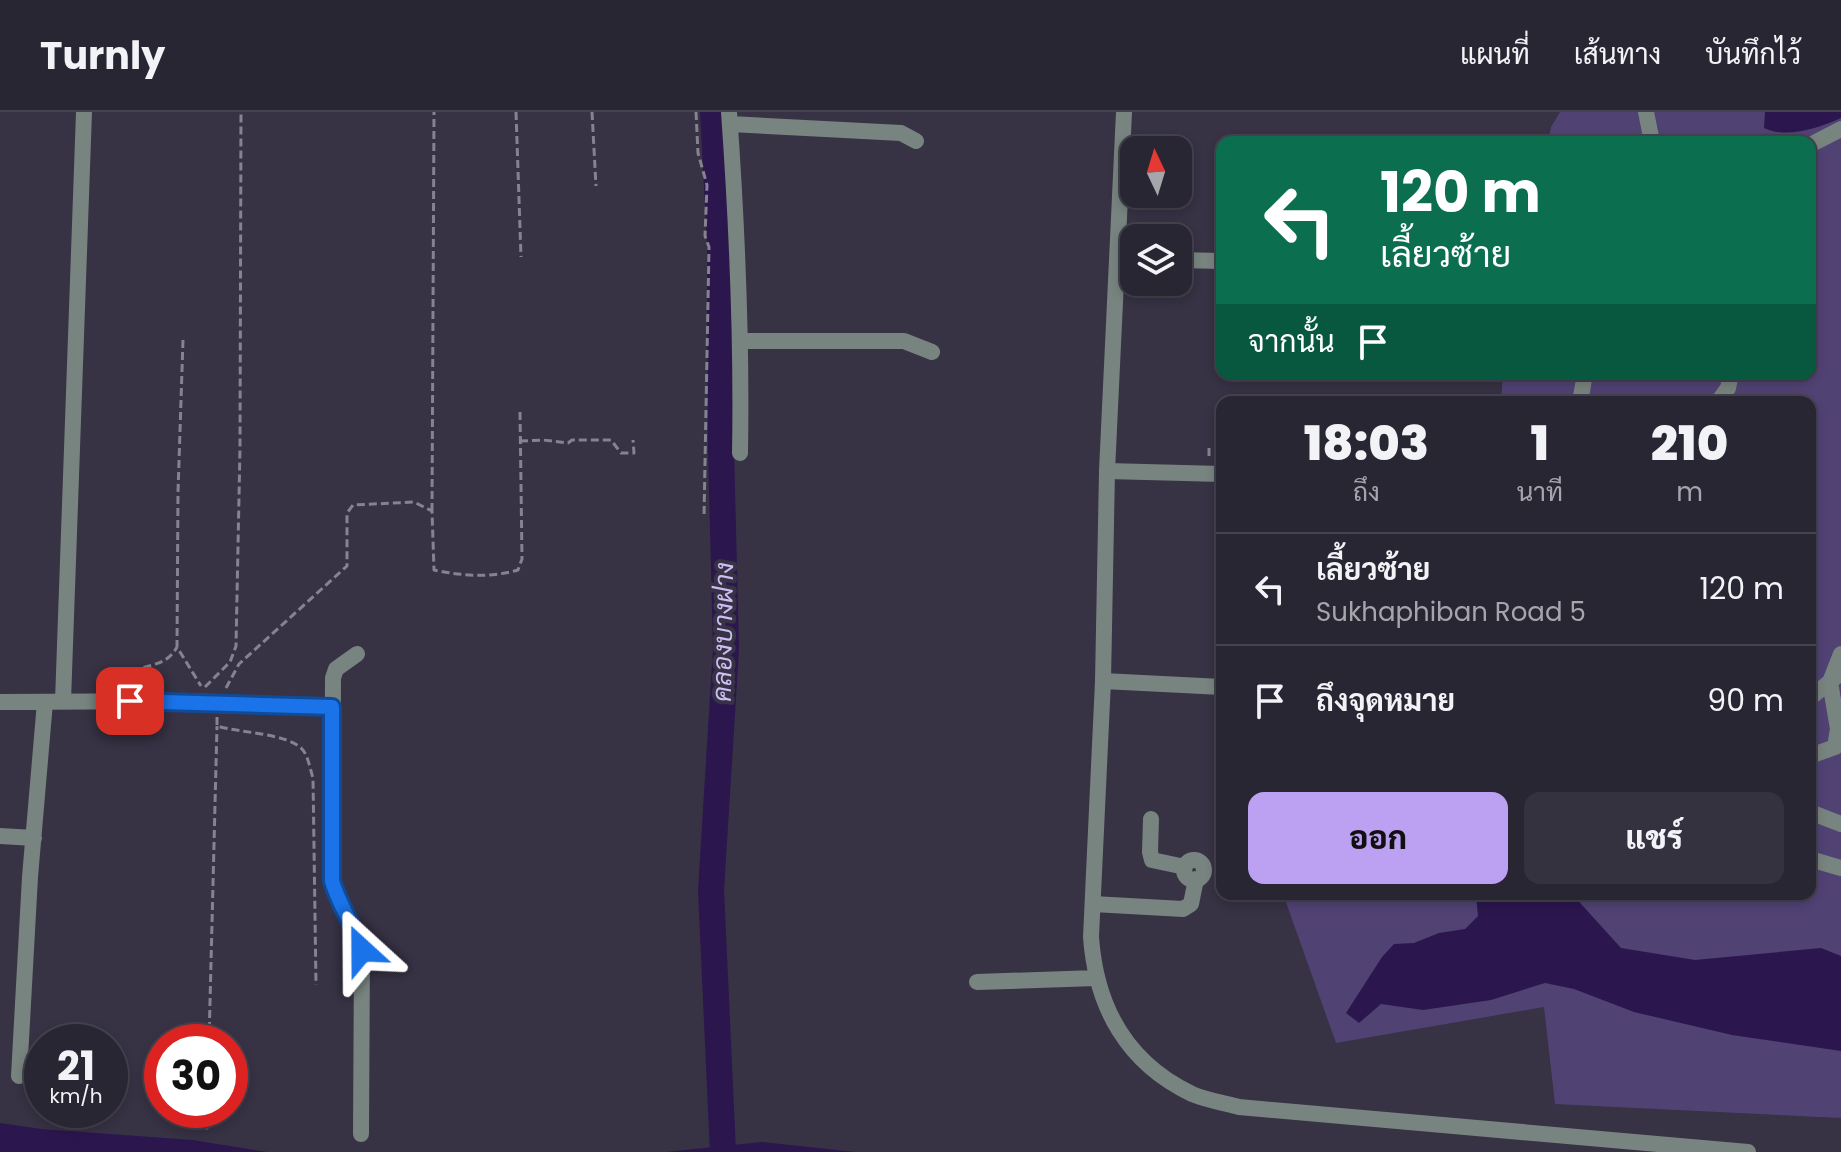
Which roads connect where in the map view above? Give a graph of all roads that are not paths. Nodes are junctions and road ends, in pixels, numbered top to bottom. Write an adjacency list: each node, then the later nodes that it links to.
1 (84, 112): 24 (street)
2 (1124, 112): 9 (street)
3 (1646, 112): 6 (street)
4 (729, 118): 7 (street); 13 (street)
5 (1841, 129): 8 (street)
6 (1651, 136)
7 (916, 141)
8 (1816, 142)
9 (1126, 224)
10 (1192, 260): 11 (street)
11 (1216, 261)
12 (1123, 296): 16 (street)
13 (740, 341): 14 (street); 15 (street)
14 (932, 352)
15 (740, 453)
16 (1107, 471): 17 (street); 21 (street)
17 (1216, 474)
18 (357, 654): 27 (street)
19 (1841, 654): 20 (street)
20 (1836, 677): 23 (street); 28 (street)
21 (1103, 681): 22 (street); 36 (street)
22 (1216, 687)
23 (1816, 693)
24 (63, 701): 26 (street); 27 (street)
25 (0, 702): 26 (street)
26 (45, 702): 33 (street)
27 (332, 707): 40 (street)
28 (1816, 754)
29 (1816, 814): 31 (street)
30 (1151, 819): 36 (street)
31 (1841, 824)
32 (0, 836): 33 (street)
33 (34, 838): 39 (street)
34 (1816, 861): 35 (street)
35 (1841, 868)
36 (1093, 904): 37 (street)
37 (1096, 978): 38 (street); 41 (street)
38 (977, 982)
39 (19, 1076)
40 (361, 1134)
41 (1748, 1152)

